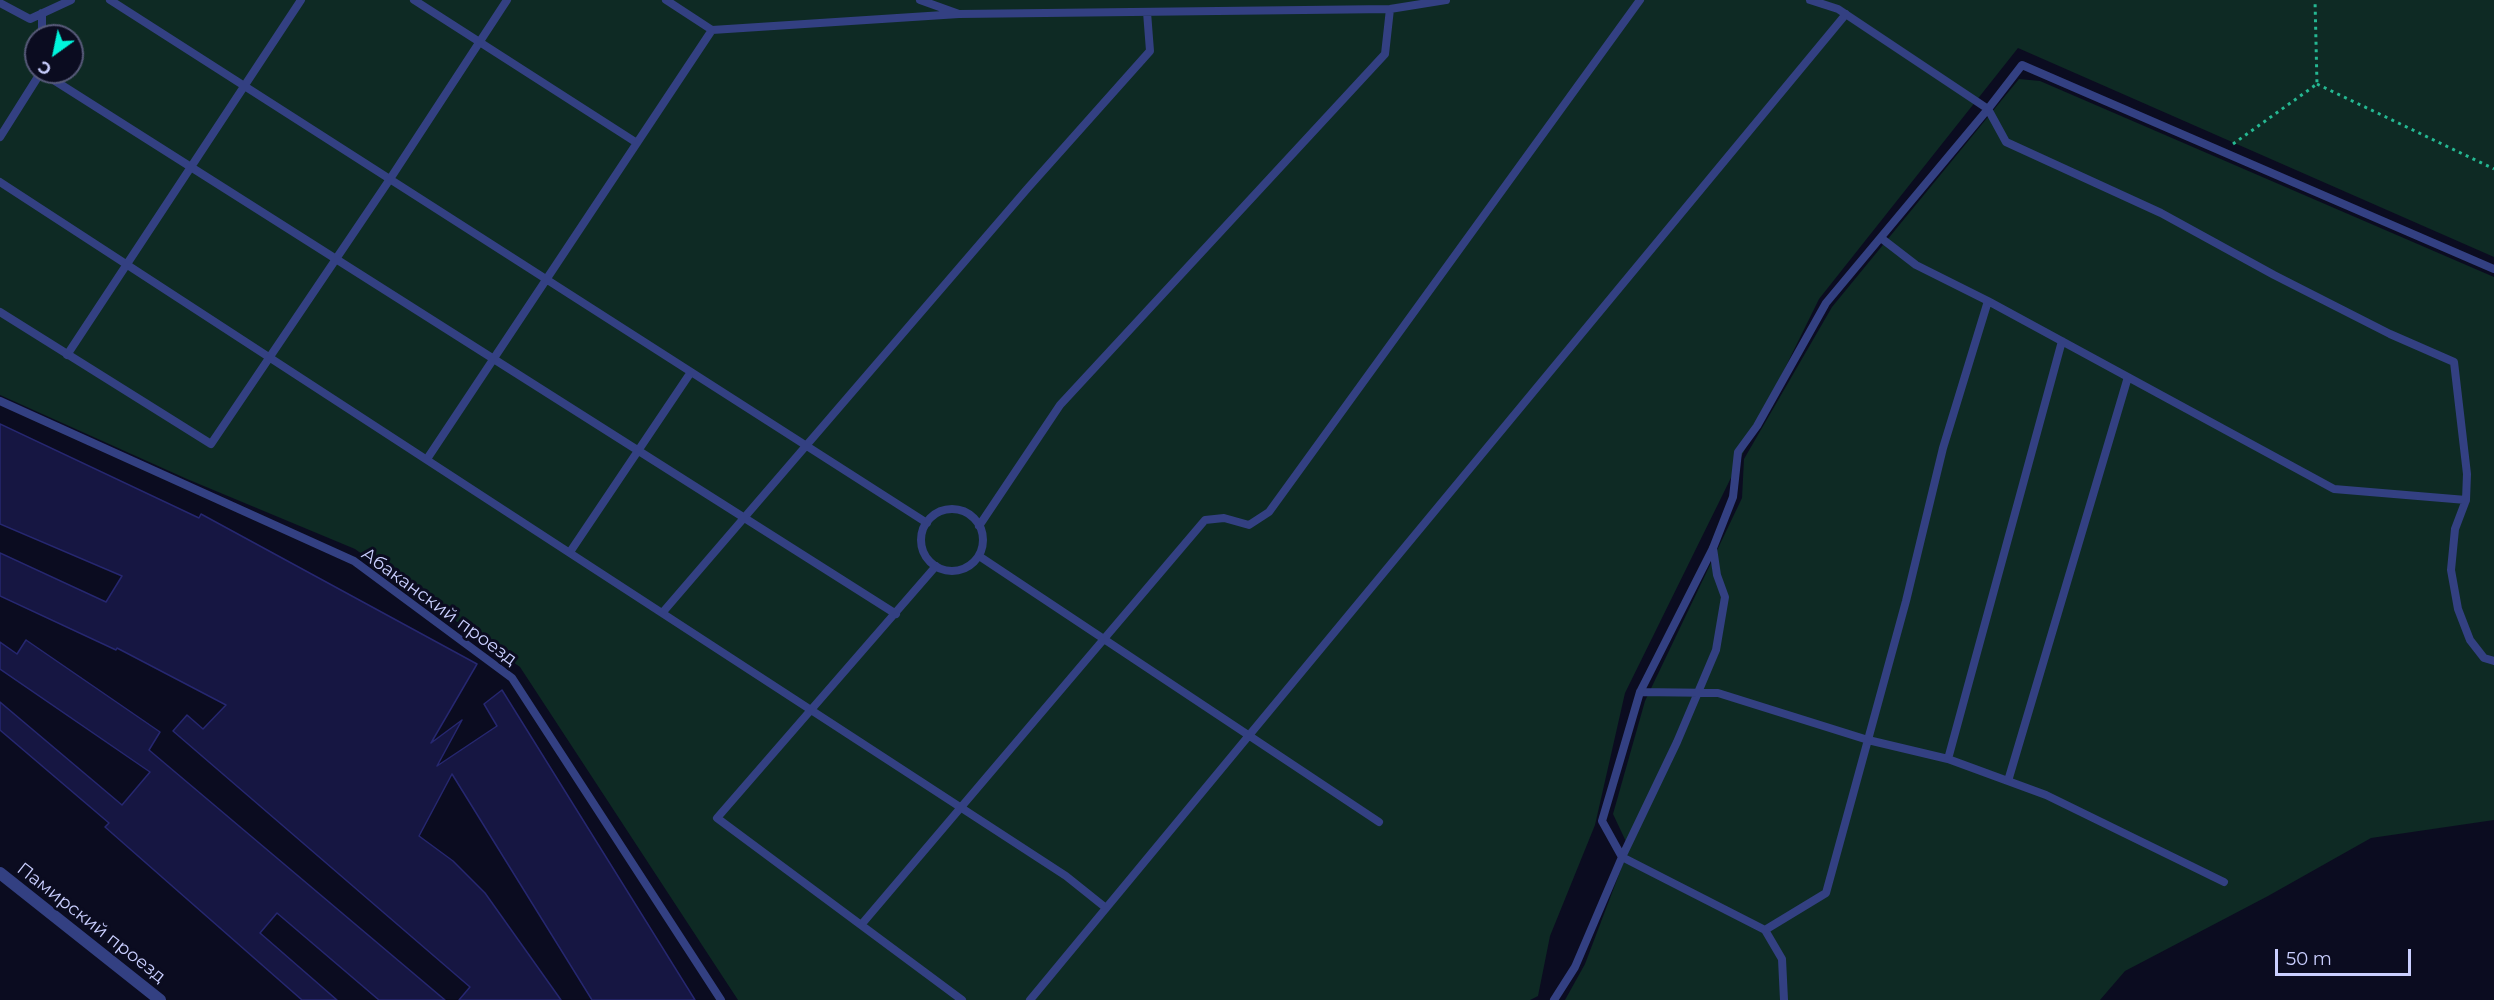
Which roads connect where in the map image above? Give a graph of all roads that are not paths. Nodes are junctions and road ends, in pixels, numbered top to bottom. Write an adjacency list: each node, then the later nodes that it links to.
1 (71, 0): 14 (lane)
2 (110, 0): 22 (lane)
3 (301, 0): 22 (lane)
4 (414, 0): 19 (lane)
5 (507, 0): 19 (lane)
6 (666, 0): 18 (lane)
7 (920, 0): 15 (lane)
8 (1446, 0): 12 (lane)
9 (1640, 0): 56 (lane)
10 (1810, 0): 16 (lane)
11 (0, 3): 14 (lane)
12 (1390, 9): 13 (lane); 49 (lane)
13 (1147, 12): 15 (lane); 43 (lane)
14 (42, 14): 17 (lane)
15 (959, 14): 18 (lane)
16 (1846, 14): 23 (lane); 61 (lane)
17 (42, 24)
18 (712, 30): 25 (lane)
19 (479, 42): 25 (lane); 27 (lane)
20 (33, 84): 24 (lane)
21 (60, 84): 26 (lane)
22 (246, 87): 26 (lane); 27 (lane)
23 (1988, 109): 29 (lane); 32 (lane); 46 (lane)
24 (0, 137)
25 (637, 143): 33 (lane)
26 (192, 168): 30 (lane); 31 (lane)
27 (390, 179): 30 (lane); 33 (lane)
28 (0, 182): 31 (lane)
29 (1881, 238): 34 (lane); 50 (lane)
30 (336, 259): 38 (lane); 39 (lane)
31 (128, 264): 37 (lane); 38 (lane)
32 (2494, 269)
33 (547, 279): 39 (lane); 40 (lane)
34 (1988, 301): 36 (lane); 62 (lane)
35 (0, 312): 37 (lane)
36 (2062, 341): 41 (lane); 63 (lane)
37 (68, 355): 38 (lane)
38 (270, 357): 45 (lane)
39 (494, 359): 44 (lane); 45 (lane)
40 (692, 372): 43 (lane); 44 (lane)
41 (2128, 377): 46 (lane); 64 (lane)
42 (0, 401): 74 (lane, Абаканский проезд)
43 (806, 445): 47 (lane); 48 (lane)
44 (638, 451): 47 (lane); 51 (lane)
45 (427, 459): 51 (lane)
46 (2466, 500): 57 (lane)
47 (744, 518): 54 (lane); 55 (lane)
48 (927, 523): 49 (lane); 53 (lane)
49 (979, 526): 52 (lane)
50 (1713, 548): 58 (lane); 59 (lane)
51 (570, 552): 54 (lane)
52 (979, 556): 53 (lane); 56 (lane)
53 (936, 566): 55 (lane)
54 (663, 612): 60 (lane)
55 (896, 614): 60 (lane)
56 (1106, 639): 61 (lane); 65 (lane)
57 (2494, 661)
58 (1640, 692): 59 (lane); 67 (lane)
59 (1699, 693): 62 (lane); 67 (lane)
60 (812, 709): 65 (lane); 71 (lane)
61 (1249, 735): 66 (lane); 70 (lane)
62 (1868, 740): 63 (lane); 72 (lane)
63 (1948, 759): 64 (lane)
64 (2008, 781): 69 (lane)
65 (962, 807): 70 (lane); 71 (lane)
66 (1379, 822)
67 (1622, 857): 72 (lane); 77 (lane)
68 (0, 873): 73 (street, Памирский проезд)
69 (2224, 882)
70 (1106, 909): 76 (lane)
71 (861, 925): 75 (lane)
72 (1766, 930): 78 (lane)
73 (160, 1000)
74 (722, 1000)
75 (962, 1000)
76 (1030, 1000)
77 (1554, 1000)
78 (1784, 1000)

